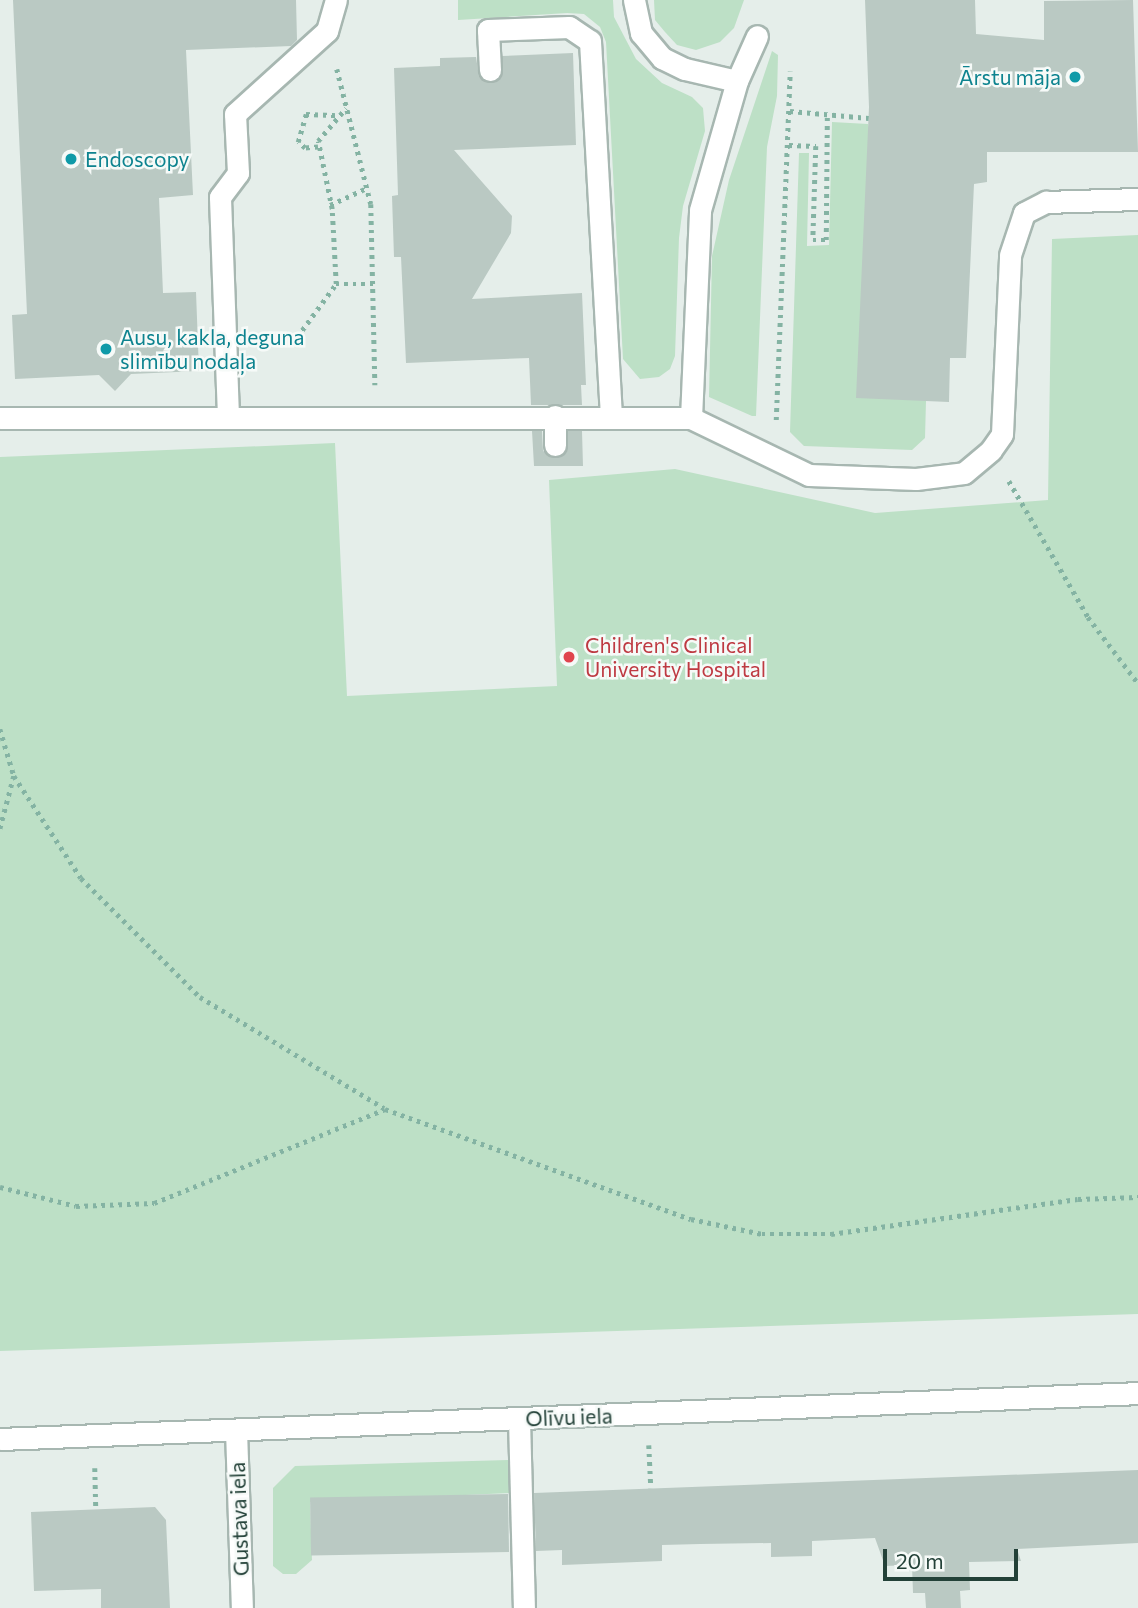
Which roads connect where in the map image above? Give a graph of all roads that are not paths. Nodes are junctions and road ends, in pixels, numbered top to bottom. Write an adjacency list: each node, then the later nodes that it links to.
1 (336, 0): 8 (street)
2 (634, 0): 5 (street)
3 (757, 36): 5 (street)
4 (490, 71): 7 (street)
5 (737, 81): 11 (street)
6 (1138, 199): 11 (street)
7 (611, 415): 9 (street); 11 (street)
8 (228, 416): 9 (street); 10 (street)
9 (555, 416): 12 (street)
10 (0, 418)
11 (691, 418)
12 (555, 445)
13 (1138, 1393): 14 (street, Olīvu iela)
14 (519, 1419): 15 (street, Olīvu iela); 18 (street)
15 (236, 1430): 16 (street, Olīvu iela); 17 (street, Gustava iela)
16 (0, 1439)
17 (242, 1608)
18 (524, 1608)

